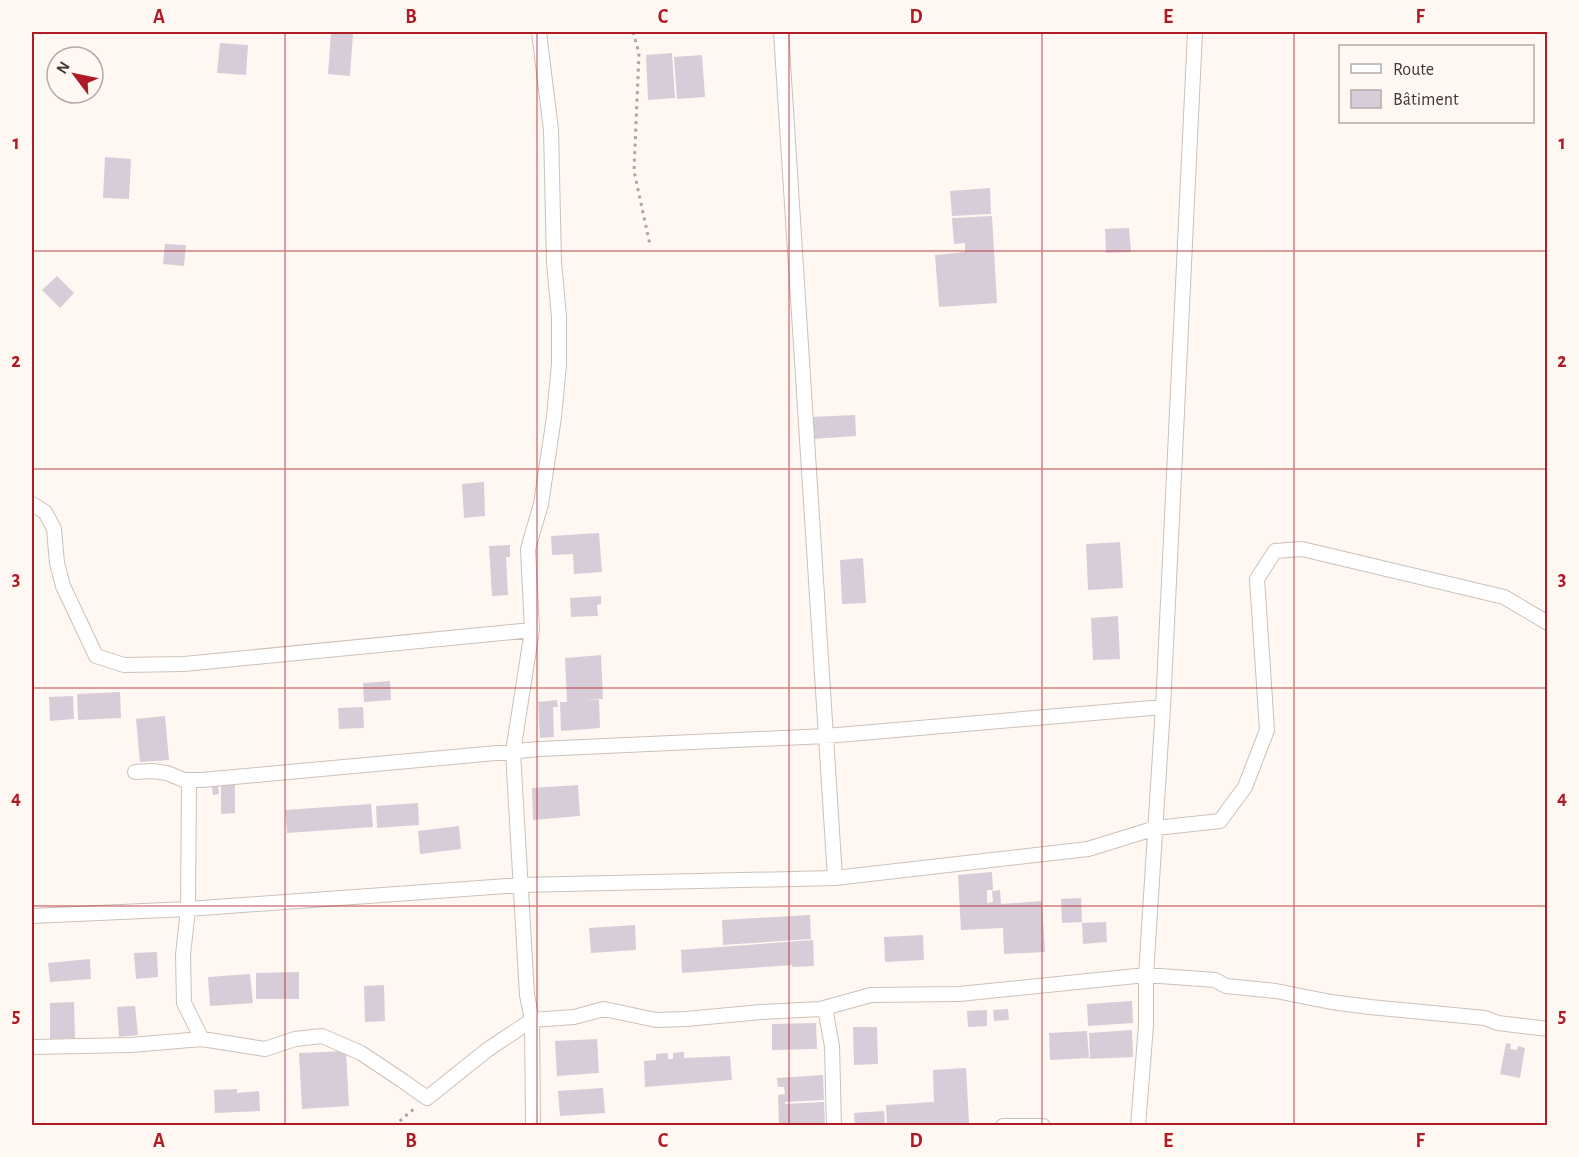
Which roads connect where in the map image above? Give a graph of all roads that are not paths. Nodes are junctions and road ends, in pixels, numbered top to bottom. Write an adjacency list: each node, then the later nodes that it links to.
1 (539, 32): 6 (street)
2 (781, 32): 8 (street)
3 (1195, 32): 7 (street)
4 (32, 504): 6 (street)
5 (1548, 623): 12 (street)
6 (532, 630): 9 (street)
7 (1163, 707): 8 (street); 12 (street)
8 (826, 736): 9 (street); 13 (street)
9 (513, 752): 11 (street); 14 (street)
10 (135, 772): 11 (street)
11 (189, 780): 15 (street)
12 (1155, 828): 13 (street); 17 (street)
13 (835, 878): 14 (street)
14 (521, 885): 15 (street); 19 (street)
15 (188, 909): 16 (street); 21 (street)
16 (32, 916)
17 (1146, 975): 18 (street); 20 (street); 27 (street)
18 (825, 1008): 19 (street); 24 (street)
19 (532, 1020): 21 (street); 23 (street)
20 (1548, 1029)
21 (202, 1039): 22 (street)
22 (32, 1047)
23 (533, 1125)
24 (834, 1125)
25 (1003, 1125): 26 (street)
26 (1043, 1125)
27 (1138, 1125)

